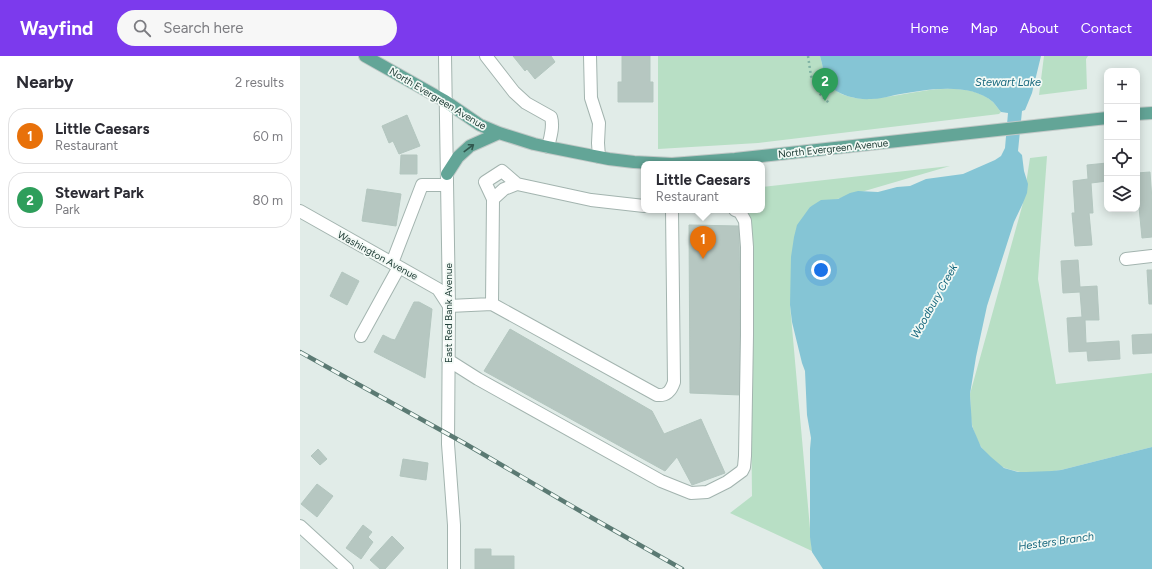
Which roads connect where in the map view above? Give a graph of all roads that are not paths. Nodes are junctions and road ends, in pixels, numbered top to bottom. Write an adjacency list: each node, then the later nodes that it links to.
1 (365, 56): 5 (main road, North Evergreen Avenue)
2 (445, 56): 5 (street, East Red Bank Avenue)
3 (486, 56): 10 (street)
4 (588, 58): 11 (street)
5 (445, 101): 9 (main road, North Evergreen Avenue); 14 (street, East Red Bank Avenue)
6 (1152, 113): 7 (main road)
7 (1140, 114)
8 (1104, 118): 12 (main road, North Evergreen Avenue)
9 (499, 133): 10 (main road, North Evergreen Avenue); 14 (main road, one-way to 9)
10 (548, 147): 11 (main road, North Evergreen Avenue)
11 (599, 157): 13 (main road, North Evergreen Avenue)
12 (706, 161)
13 (641, 162)
14 (447, 179): 23 (street); 25 (street, East Red Bank Avenue)
15 (517, 184): 16 (street); 16 (street); 17 (street)
16 (493, 199): 24 (street)
17 (641, 206)
18 (300, 211): 23 (street, Washington Avenue)
19 (672, 213): 24 (street)
20 (741, 213): 27 (street)
21 (1152, 256): 22 (street)
22 (1126, 259)
23 (396, 265): 25 (street, Washington Avenue); 26 (street)
24 (492, 304): 25 (street)
25 (449, 306): 27 (street, East Red Bank Avenue)
26 (361, 336)
27 (448, 360): 30 (street, East Red Bank Avenue)
28 (300, 526): 29 (street)
29 (346, 569)
30 (454, 569)

